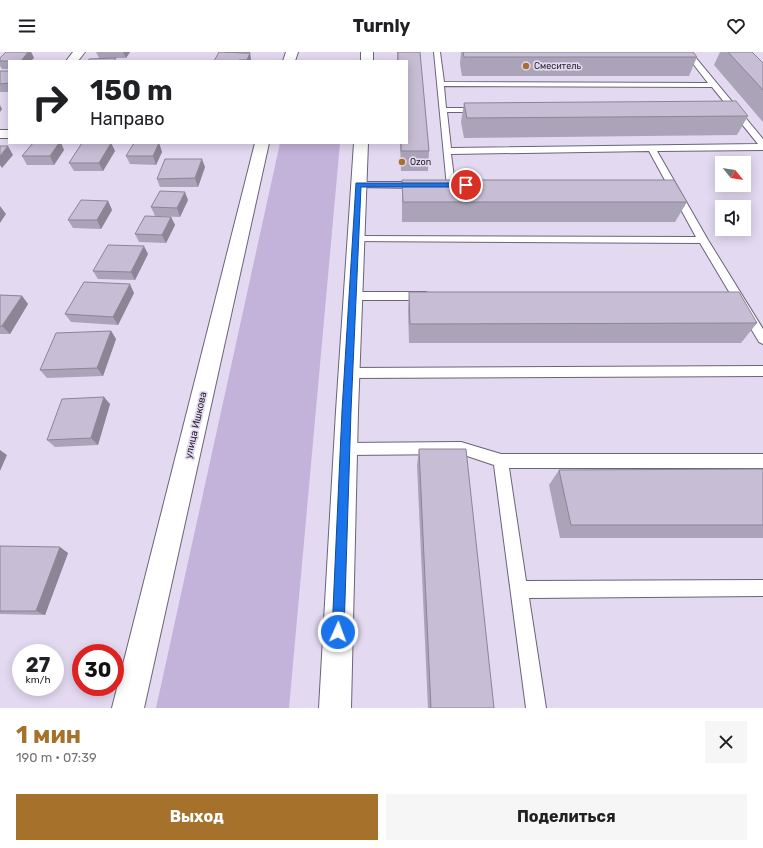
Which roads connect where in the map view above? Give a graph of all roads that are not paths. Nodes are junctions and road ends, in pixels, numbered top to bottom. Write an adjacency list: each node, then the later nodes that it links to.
1 (79, 52): 4 (street)
2 (438, 52): 5 (lane)
3 (687, 52): 6 (lane)
4 (73, 60)
5 (440, 84): 6 (lane); 7 (lane)
6 (714, 85): 11 (lane)
7 (444, 110): 8 (lane); 13 (lane)
8 (491, 110)
9 (262, 144): 31 (street, улица Ишкова)
10 (361, 144): 14 (street)
11 (763, 146): 12 (lane)
12 (652, 149): 13 (lane); 18 (lane)
13 (448, 151): 16 (lane)
14 (358, 185): 15 (lane); 17 (street)
15 (427, 185)
16 (450, 185)
17 (355, 239): 18 (lane); 21 (street)
18 (703, 240): 20 (lane)
19 (720, 294): 20 (lane)
20 (735, 294): 23 (lane)
21 (353, 296): 22 (lane); 25 (street)
22 (437, 296)
23 (763, 339)
24 (763, 371): 25 (lane)
25 (349, 373): 26 (street)
26 (346, 449): 27 (lane); 32 (street)
27 (501, 461): 28 (lane); 30 (lane)
28 (763, 461)
29 (763, 588): 30 (lane)
30 (519, 590): 33 (lane)
31 (128, 708)
32 (335, 708)
33 (536, 708)

